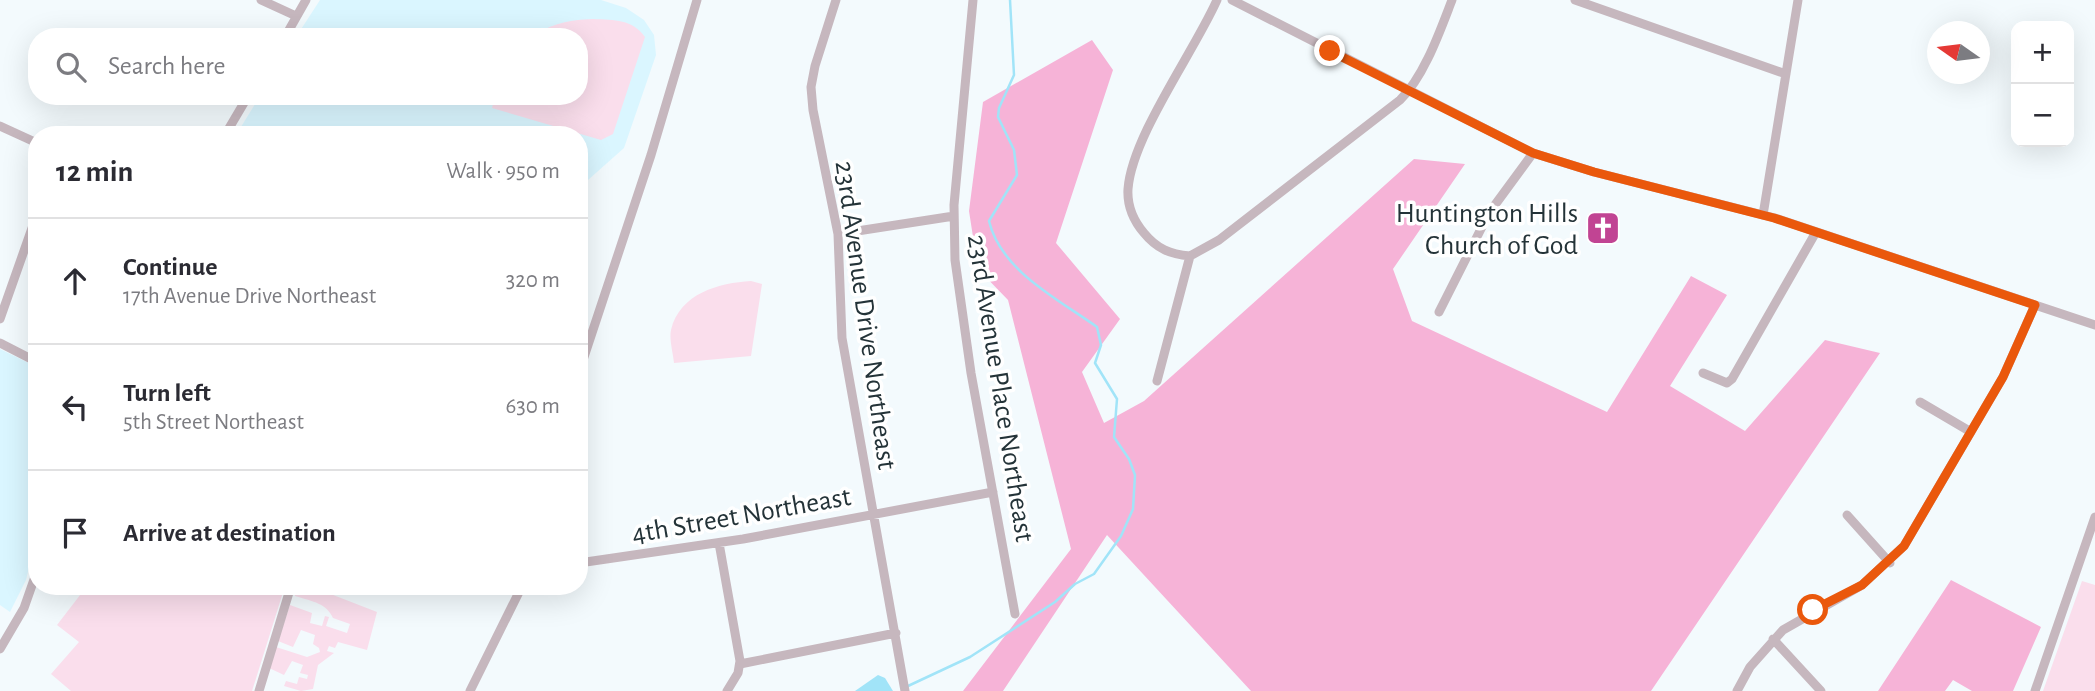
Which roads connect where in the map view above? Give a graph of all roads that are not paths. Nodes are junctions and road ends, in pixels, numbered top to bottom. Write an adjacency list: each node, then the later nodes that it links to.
1 (261, 0): 11 (street)
2 (306, 0): 11 (street)
3 (697, 0): 31 (street)
4 (836, 0): 23 (street, 23rd Avenue Drive Northeast)
5 (973, 0): 21 (street, 23rd Avenue Place Northeast)
6 (1217, 0): 25 (street)
7 (1232, 0): 14 (street)
8 (1452, 0): 14 (street)
9 (1575, 0): 13 (street)
10 (1798, 0): 13 (street)
11 (296, 16): 12 (street)
12 (290, 28)
13 (1786, 74): 20 (street)
14 (1408, 92): 19 (street); 25 (street)
15 (243, 105): 17 (street)
16 (0, 126): 18 (street)
17 (230, 126)
18 (28, 139)
19 (1533, 153): 20 (street); 27 (street)
20 (1763, 215): 22 (street)
21 (954, 216): 23 (street); 37 (street, 23rd Avenue Place Northeast)
22 (1816, 232): 26 (street); 33 (street)
23 (838, 234): 38 (street, 23rd Avenue Drive Northeast)
24 (28, 240): 28 (street)
25 (1190, 256): 34 (street)
26 (2035, 305): 29 (street); 36 (street)
27 (1439, 312)
28 (0, 319)
29 (2095, 326)
30 (0, 343): 32 (street)
31 (588, 345)
32 (28, 357)
33 (1703, 373)
34 (1157, 381)
35 (1920, 402): 36 (street)
36 (1971, 432): 43 (street)
37 (993, 492): 38 (street, 4th Street Northeast); 47 (street, 23rd Avenue Place Northeast)
38 (874, 514): 41 (street, 4th Street Northeast); 48 (street, 23rd Avenue Drive Northeast)
39 (1847, 515): 43 (street)
40 (2095, 517): 58 (street)
41 (719, 543): 42 (street, 4th Street Northeast); 51 (street)
42 (588, 562)
43 (1890, 563): 49 (street)
44 (29, 595): 50 (street)
45 (288, 595): 52 (street)
46 (518, 595): 53 (street)
47 (1015, 614)
48 (896, 633): 51 (street); 55 (street, 23rd Avenue Drive Northeast)
49 (1773, 639): 56 (street); 57 (street)
50 (0, 649)
51 (740, 664): 54 (street)
52 (259, 691)
53 (470, 691)
54 (727, 691)
55 (905, 691)
56 (1737, 691)
57 (1821, 691)
58 (2035, 691)

